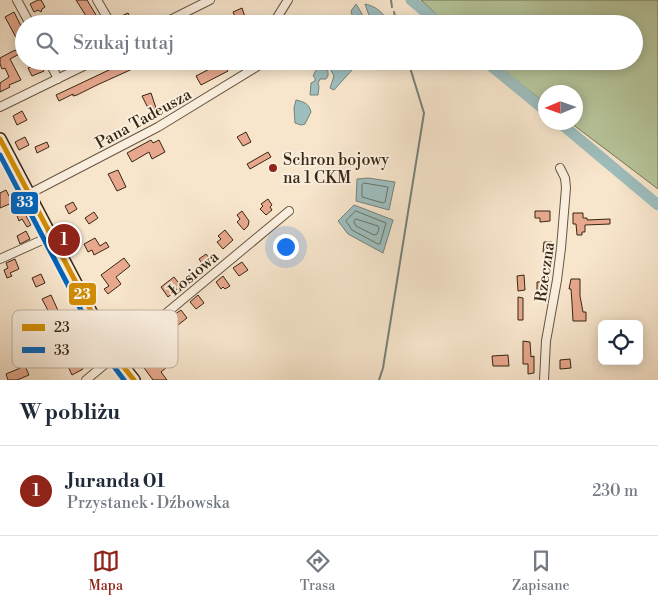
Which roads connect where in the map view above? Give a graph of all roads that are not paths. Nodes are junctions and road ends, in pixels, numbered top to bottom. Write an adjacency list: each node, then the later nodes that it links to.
1 (18, 0): 5 (street)
2 (97, 0): 6 (street)
3 (210, 0): 7 (street)
4 (288, 0): 8 (street)
5 (26, 15)
6 (106, 15)
7 (180, 15)
8 (279, 15)
9 (54, 70): 12 (street)
10 (75, 70): 12 (street)
11 (252, 70): 16 (street, Pana Tadeusza)
12 (58, 78): 13 (street)
13 (0, 107)
14 (0, 139): 16 (main road)
15 (560, 168): 26 (street, Rzeczna)
16 (29, 194): 18 (main road)
17 (289, 211): 21 (street, Łosiowa)
18 (51, 236): 19 (street); 20 (main road)
19 (0, 259)
20 (90, 310)
21 (170, 310)
22 (100, 368): 24 (street, Łosiowa)
23 (124, 368): 25 (main road)
24 (86, 380)
25 (134, 380)
26 (544, 380)

